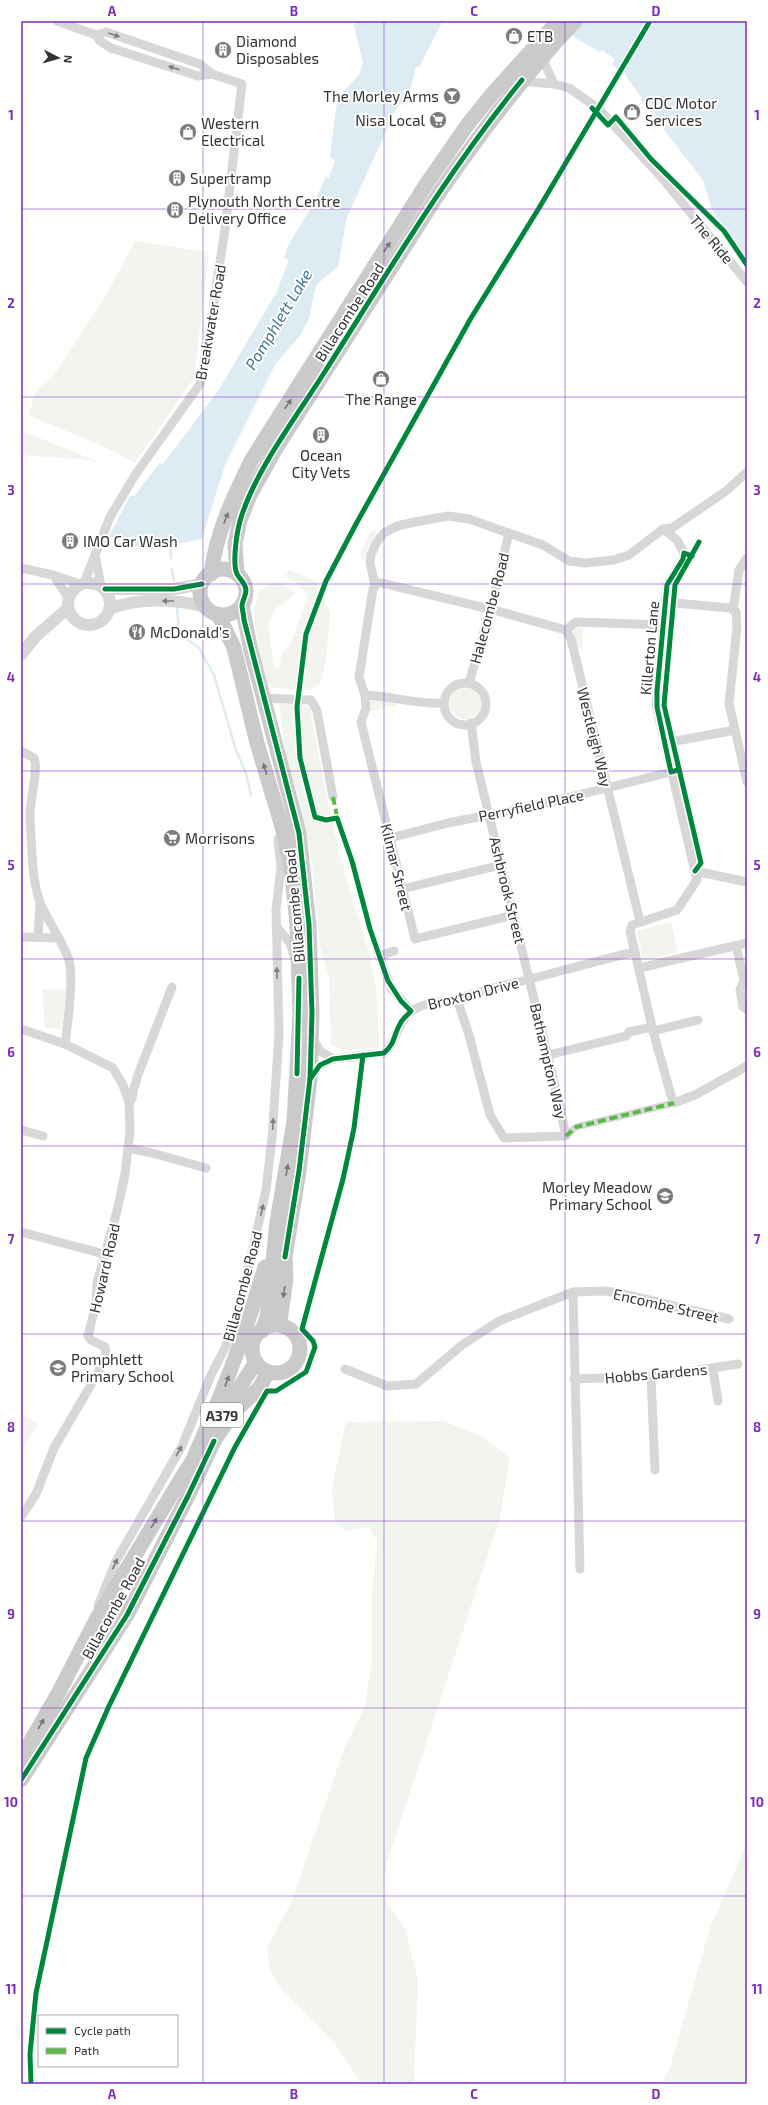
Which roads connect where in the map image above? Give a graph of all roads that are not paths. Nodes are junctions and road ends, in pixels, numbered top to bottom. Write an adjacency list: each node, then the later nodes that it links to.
1 (57, 21): 4 (street)
2 (558, 21): 5 (main road)
3 (574, 21): 5 (main road)
4 (96, 35): 6 (street, one-way to 6); 6 (street, one-way to 4)
5 (535, 54): 7 (main road, Billacombe Road); 8 (street); 9 (main road, Billacombe Road)
6 (212, 74): 17 (street, Breakwater Road)
7 (522, 80): 8 (street, The Ride); 9 (street, Billacombe Road); 11 (main road, Billacombe Road)
8 (554, 84): 10 (street, The Ride)
9 (449, 153): 12 (main road, Billacombe Road, one-way to 9)
10 (747, 282)
11 (364, 310): 12 (main road); 13 (main road, Billacombe Road)
12 (346, 312): 13 (main road, Billacombe Road, one-way to 12)
13 (267, 449): 20 (main road, Billacombe Road); 22 (main road, Billacombe Road, one-way to 13)
14 (747, 472): 15 (street)
15 (663, 528): 16 (street); 27 (street, Killerton Lane)
16 (509, 533): 24 (street); 30 (street, Halecombe Road)
17 (95, 554): 23 (street, Breakwater Road); 25 (street)
18 (747, 558): 31 (street)
19 (21, 568): 21 (street)
20 (237, 574): 22 (main road); 28 (main road)
21 (53, 575): 23 (street); 26 (street)
22 (207, 579): 25 (street); 32 (main road)
23 (82, 583): 25 (street); 26 (street)
24 (375, 585): 30 (street); 39 (street, Kilmar Street)
25 (103, 588): 29 (street)
26 (68, 602): 33 (street); 35 (street)
27 (664, 602): 31 (street); 34 (street, Killerton Lane)
28 (242, 605): 32 (main road); 40 (main road, Billacombe Road)
29 (109, 609): 32 (street, one-way to 29); 33 (street)
30 (490, 609): 36 (street); 38 (street, Halecombe Road)
31 (733, 610): 43 (street)
32 (212, 611): 50 (main road, Billacombe Road, one-way to 32)
33 (75, 621): 35 (street)
34 (664, 625): 36 (street); 44 (street, Killerton Lane)
35 (45, 628): 37 (street)
36 (566, 630): 48 (street, Westleigh Way)
37 (21, 656)
38 (470, 683): 41 (street); 42 (street)
39 (366, 695): 41 (street); 52 (street, Kilmar Street)
40 (263, 698): 49 (street); 80 (main road, Billacombe Road)
41 (444, 703): 42 (street)
42 (471, 724): 51 (street, Ashbrook Street)
43 (735, 730): 44 (street); 47 (street)
44 (665, 743): 46 (street, Killerton Lane)
45 (21, 751): 57 (street)
46 (671, 772): 48 (street, Perryfield Place); 54 (street, Killerton Lane)
47 (747, 779)
48 (608, 788): 51 (street, Perryfield Place); 59 (street, Westleigh Way)
49 (333, 797)
50 (275, 807): 60 (street, Billacombe Road); 71 (main road, Billacombe Road)
51 (489, 814): 52 (street, Perryfield Place); 53 (street, Ashbrook Street)
52 (390, 838): 56 (street, Kilmar Street)
53 (501, 865): 56 (street); 58 (street, Ashbrook Street)
54 (696, 871): 55 (street); 59 (street, Killerton Lane)
55 (747, 882)
56 (402, 889): 58 (street, Kilmar Street)
57 (41, 903): 62 (street); 63 (street)
58 (514, 915): 72 (street, Ashbrook Street)
59 (640, 921): 68 (street)
60 (276, 926): 71 (street, Billacombe Road); 113 (street, Billacombe Road, one-way to 60)
61 (21, 937): 62 (street)
62 (38, 937): 63 (street)
63 (58, 938): 81 (street)
64 (747, 943): 66 (street)
65 (375, 944): 69 (street)
66 (736, 946): 70 (street); 75 (street)
67 (394, 951): 69 (street)
68 (635, 952): 70 (street); 72 (street, Broxton Drive)
69 (379, 956): 76 (street)
70 (639, 968): 79 (street)
71 (299, 970): 93 (main road, Billacombe Road, one-way to 71)
72 (530, 983): 74 (street, Broxton Drive); 82 (street, Bathampton Way)
73 (172, 987): 86 (street)
74 (457, 999): 76 (street, Broxton Drive); 90 (street)
75 (747, 1010)
76 (411, 1011): 83 (street, Broxton Drive)
77 (698, 1020): 79 (street)
78 (21, 1029): 81 (street, Howard Road)
79 (653, 1029): 82 (street); 87 (street)
80 (311, 1036): 83 (street); 85 (main road, Billacombe Road)
81 (65, 1044): 86 (street, Howard Road)
82 (548, 1055): 90 (street, Bathampton Way)
83 (333, 1059): 85 (street, Broxton Drive)
84 (747, 1066): 87 (street)
85 (310, 1079): 98 (main road, Billacombe Road, one-way to 98)
86 (129, 1102): 91 (street, Howard Road)
87 (674, 1103): 90 (street)
88 (21, 1130): 89 (street)
89 (43, 1136)
90 (566, 1136)
91 (128, 1148): 92 (street); 95 (street, Howard Road)
92 (206, 1168)
93 (277, 1222): 99 (main road, Billacombe Road); 108 (main road, Billacombe Road, one-way to 93)
94 (21, 1232): 95 (street)
95 (104, 1254): 110 (street, Howard Road)
96 (574, 1292): 97 (street, Encombe Street); 102 (street, Encombe Street); 105 (street)
97 (729, 1319)
98 (282, 1326): 99 (main road, Billacombe Road); 104 (main road)
99 (262, 1331): 100 (main road, Billacombe Road)
100 (256, 1362): 104 (main road); 108 (main road, Billacombe Road / A379)
101 (738, 1364): 103 (street, Hobbs Gardens)
102 (345, 1369)
103 (713, 1369): 106 (street, Hobbs Gardens); 107 (street)
104 (268, 1372): 111 (main road, Billacombe Road / A379)
105 (574, 1375): 106 (street, Hobbs Gardens); 112 (street)
106 (651, 1376): 109 (street)
107 (718, 1401)
108 (189, 1468): 113 (main road, Billacombe Road / A379, one-way to 108)
109 (655, 1470)
110 (21, 1517)
111 (155, 1559): 113 (main road, A379); 114 (main road, Billacombe Road / A379)
112 (580, 1568)
113 (108, 1592): 115 (main road, Billacombe Road / A379)
114 (127, 1615): 115 (main road, A379); 117 (main road, Billacombe Road / A379)
115 (83, 1646): 116 (main road, Billacombe Road / A379, one-way to 115)
116 (21, 1758)
117 (21, 1780)

